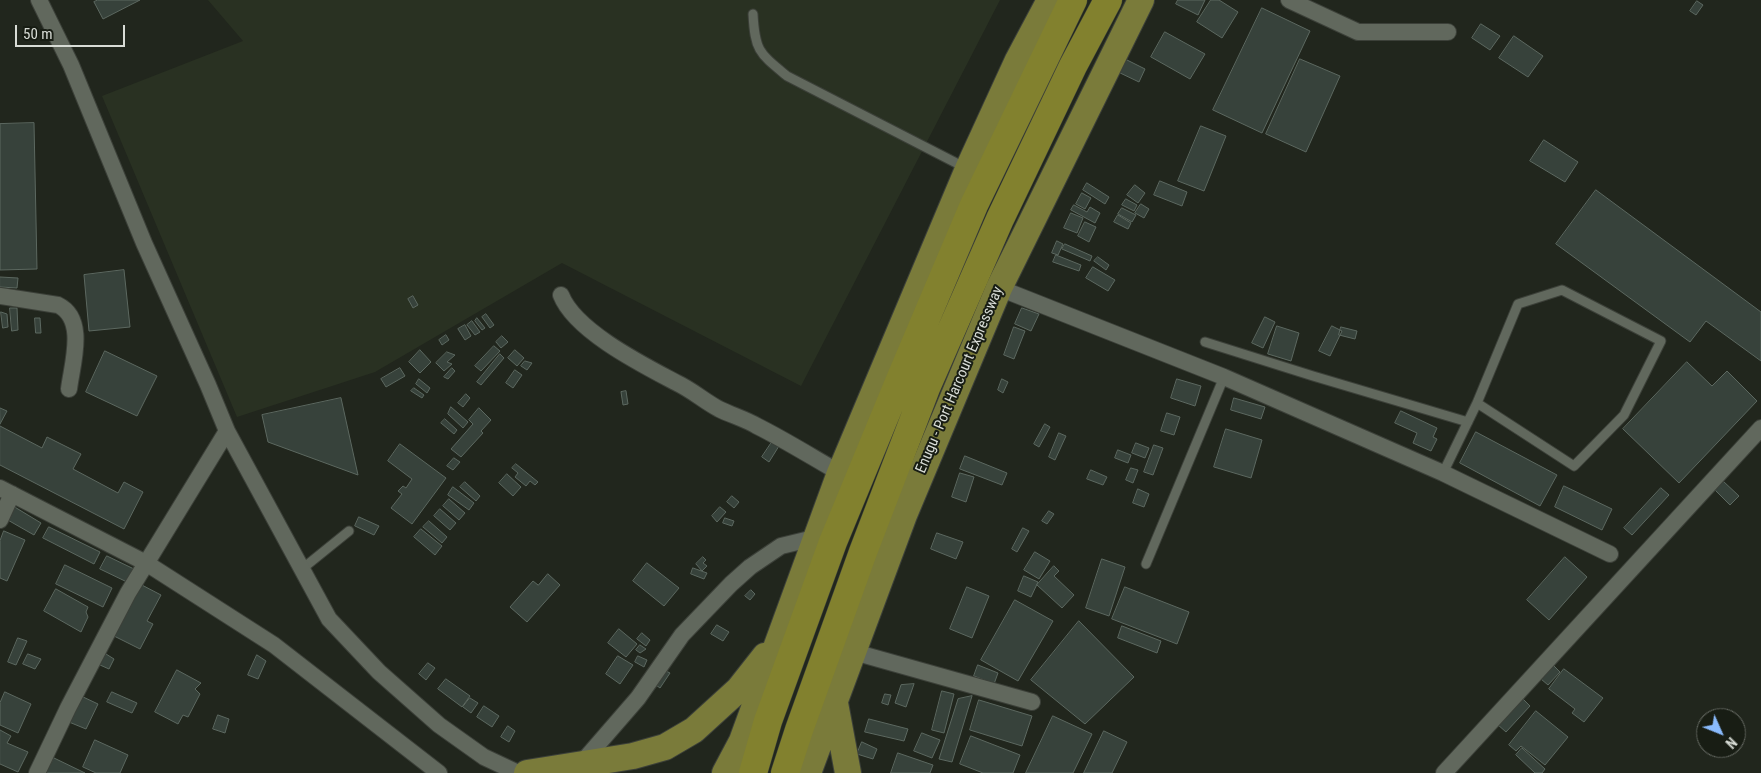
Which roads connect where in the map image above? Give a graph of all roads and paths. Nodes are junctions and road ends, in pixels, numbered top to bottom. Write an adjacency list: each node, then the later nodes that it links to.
1 (39, 0): 20 (street)
2 (1050, 0): 9 (main road)
3 (1073, 0): 10 (highway)
4 (1108, 0): 11 (highway, Enugu - Port Harcourt Expressway)
5 (1141, 0): 11 (main road, Enugu - Port Harcourt Expressway)
6 (1289, 0): 8 (street)
7 (753, 14): 9 (lane)
8 (1448, 32)
9 (968, 169): 21 (main road)
10 (947, 268): 11 (highway); 41 (highway)
11 (986, 283): 15 (street); 32 (main road, Enugu - Port Harcourt Expressway); 42 (highway, Enugu - Port Harcourt Expressway)
12 (561, 295): 21 (street)
13 (0, 296): 16 (street)
14 (1205, 342): 18 (lane)
15 (1224, 377): 22 (street); 29 (lane)
16 (69, 389)
17 (1477, 403): 17 (lane); 18 (lane)
18 (1468, 422): 22 (lane)
19 (1761, 428): 45 (street)
20 (227, 431): 28 (street); 30 (street)
21 (840, 473): 26 (main road)
22 (1443, 473): 27 (street)
23 (6, 491): 24 (street); 28 (street)
24 (0, 520)
25 (349, 531): 30 (lane)
26 (818, 537): 31 (main road); 35 (street)
27 (1610, 554)
28 (146, 563): 36 (street); 37 (street)
29 (1146, 564)
30 (302, 569): 38 (street)
31 (780, 636): 35 (main road); 40 (main road)
32 (854, 652): 33 (street); 34 (main road, Enugu - Port Harcourt Expressway)
33 (1032, 702)
34 (835, 703): 43 (main road, Enugu - Port Harcourt Expressway); 44 (main road)
35 (579, 766): 39 (main road)
36 (37, 773)
37 (439, 773)
38 (518, 773)
39 (527, 773)
40 (725, 773)
41 (753, 773)
42 (785, 773)
43 (808, 773)
44 (848, 773)
45 (1444, 773)

